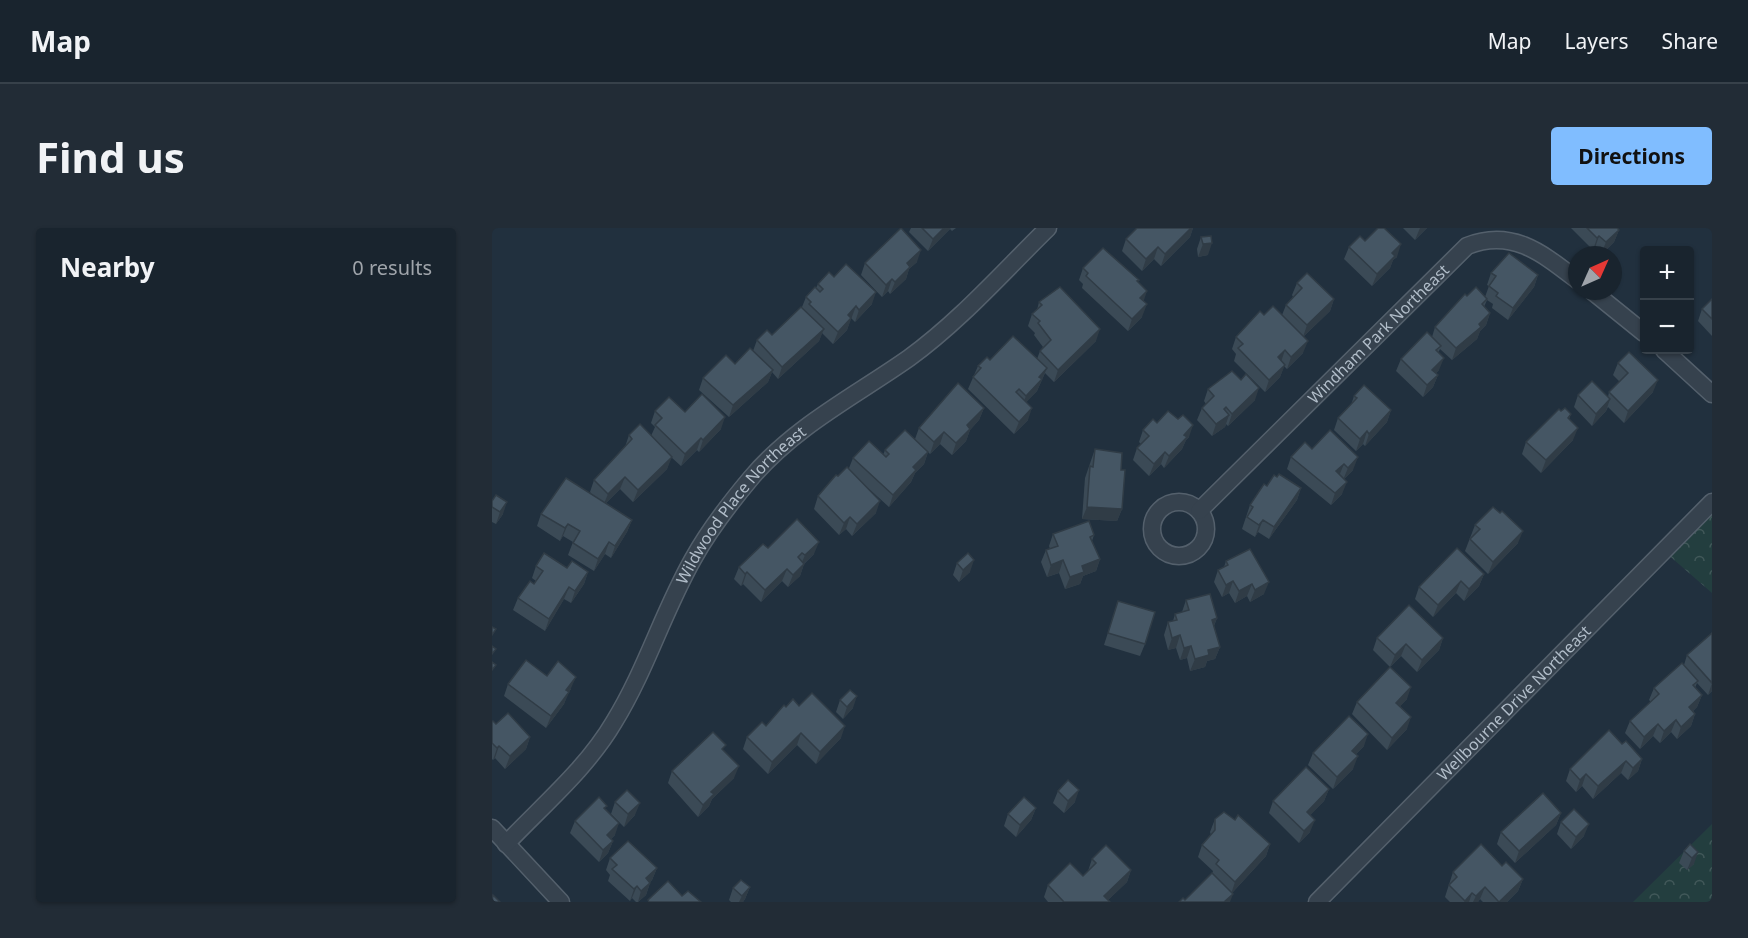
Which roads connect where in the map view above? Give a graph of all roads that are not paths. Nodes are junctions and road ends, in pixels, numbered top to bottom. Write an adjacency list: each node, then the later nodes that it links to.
1 (1048, 228): 10 (street, Wildwood Place Northeast)
2 (1568, 273): 8 (street, Windham Park Northeast)
3 (1603, 300): 4 (street)
4 (1640, 330)
5 (1668, 354): 6 (street)
6 (1712, 394)
7 (1712, 502): 12 (street, Wellbourne Drive Northeast)
8 (1199, 512)
9 (492, 828): 10 (street)
10 (506, 844): 11 (street)
11 (561, 902)
12 (1317, 902)

